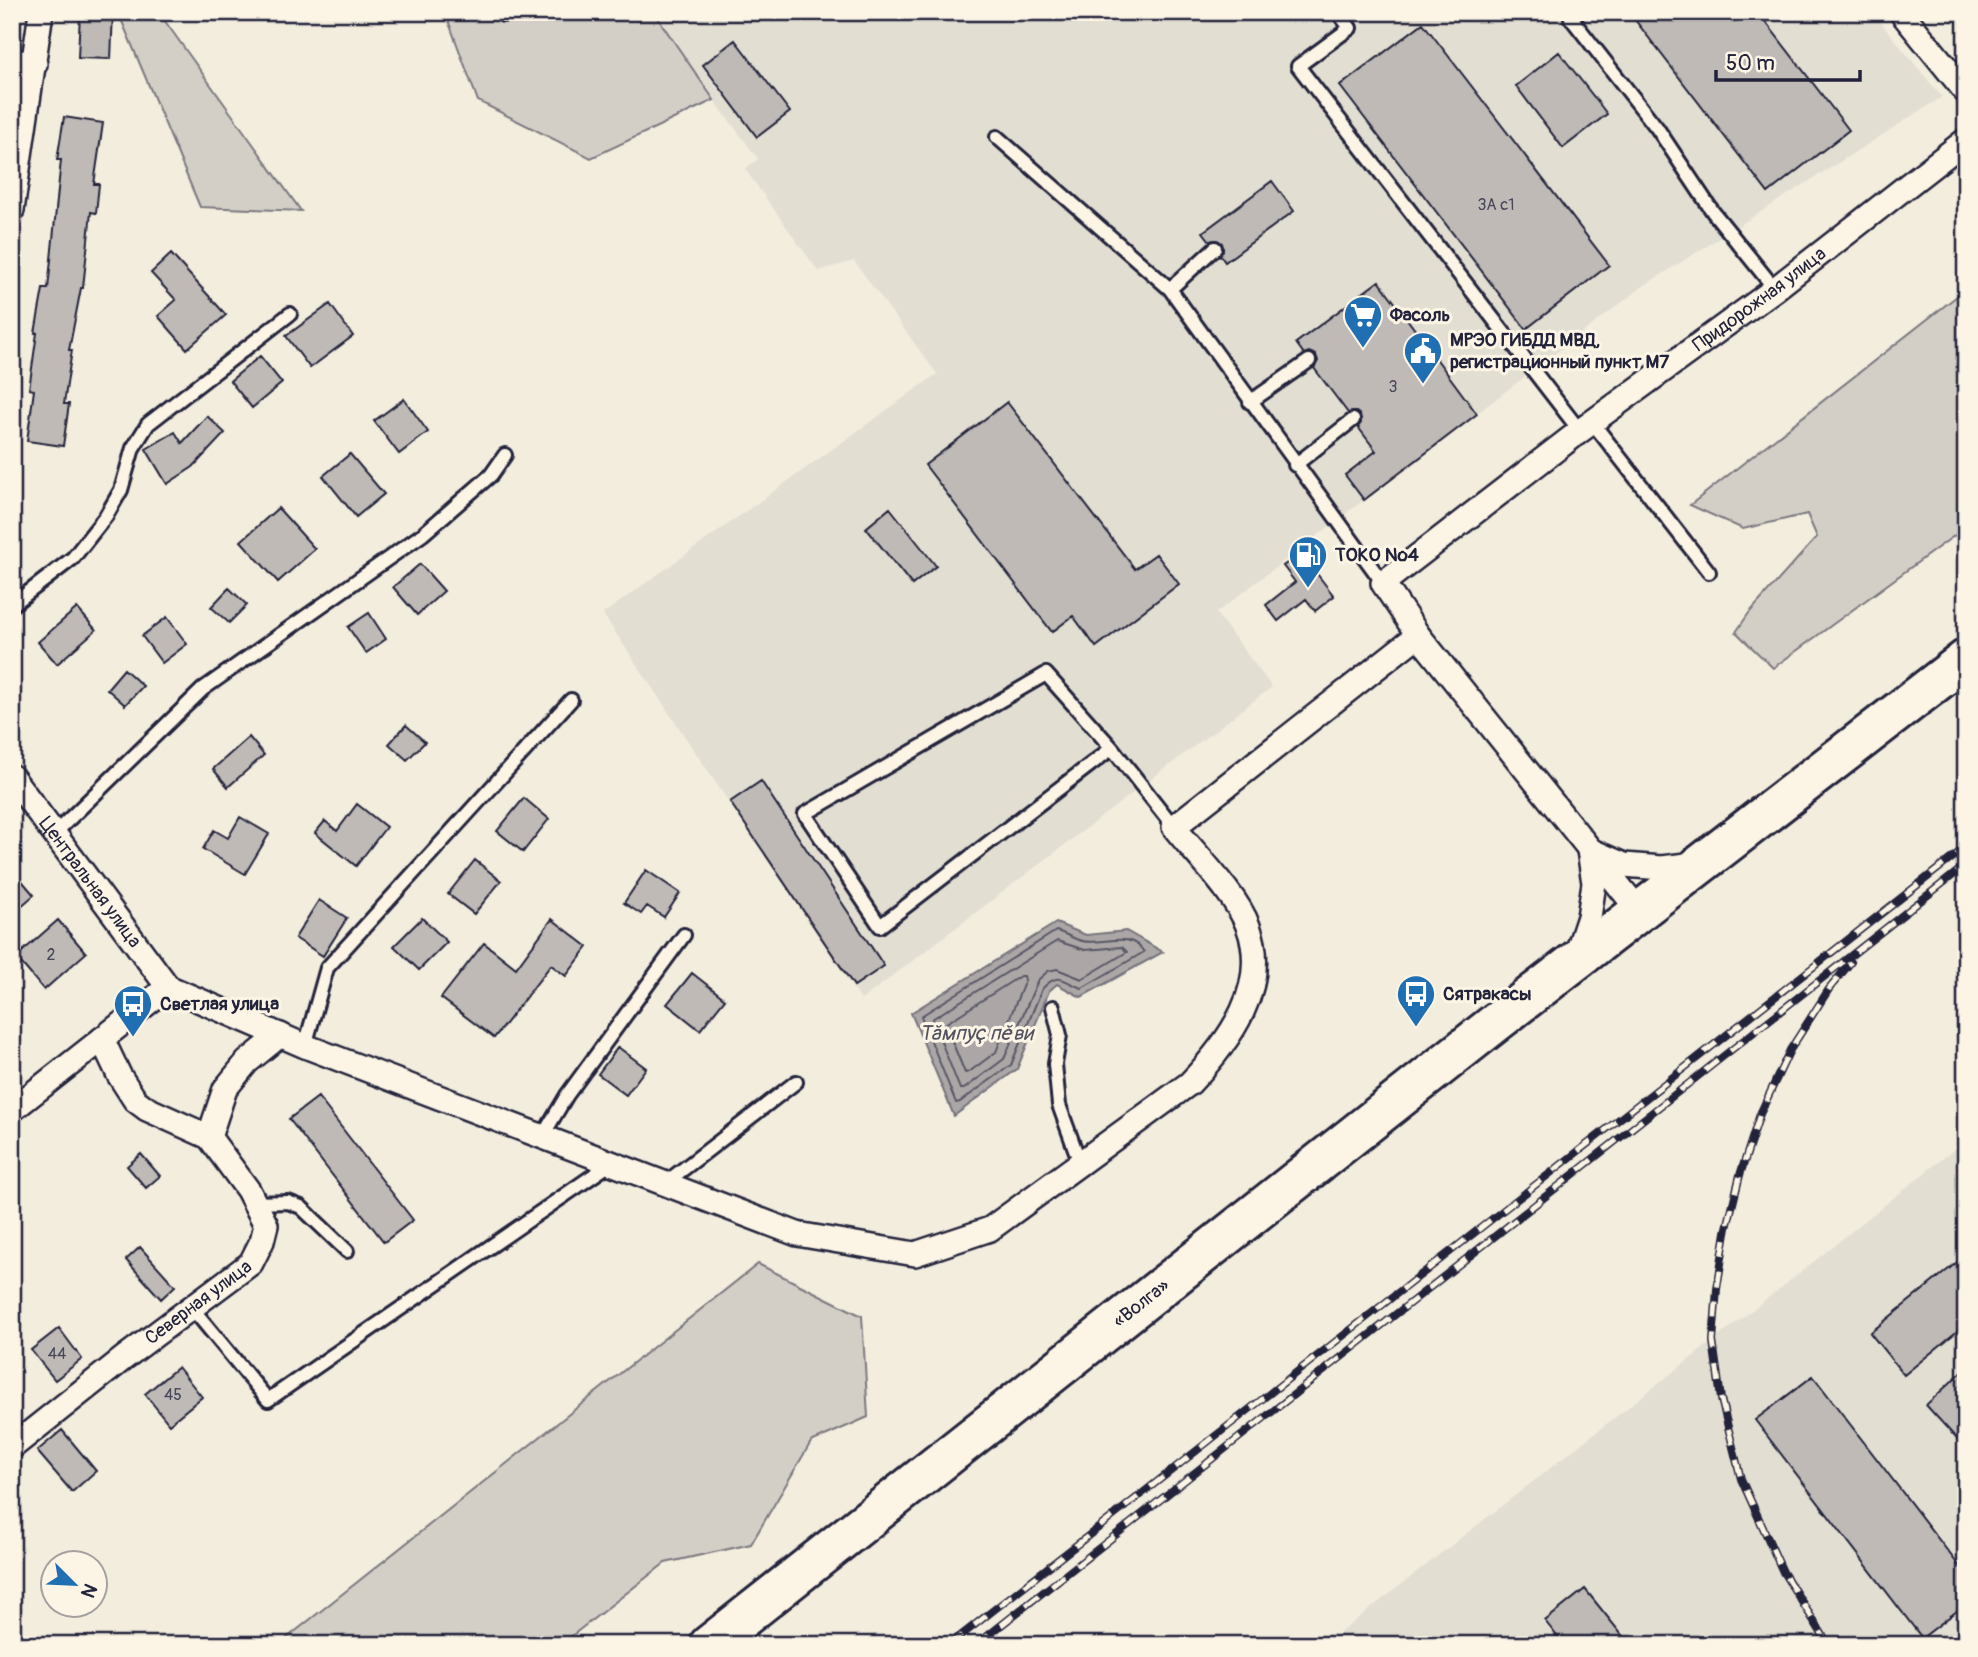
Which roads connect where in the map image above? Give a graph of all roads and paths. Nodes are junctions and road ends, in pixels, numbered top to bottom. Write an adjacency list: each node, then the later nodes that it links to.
1 (41, 12): 6 (street)
2 (1338, 12): 18 (lane)
3 (1578, 12): 13 (lane)
4 (1901, 12): 7 (street)
5 (12, 61): 6 (street)
6 (35, 64): 10 (street)
7 (1966, 92)
8 (998, 137): 12 (lane)
9 (1966, 140): 13 (street, Придорожная улица)
10 (12, 210)
11 (1214, 248): 12 (lane)
12 (1170, 289): 16 (lane)
13 (1775, 289): 18 (street, Придорожная улица)
14 (290, 314): 23 (lane)
15 (1309, 361): 16 (lane)
16 (1250, 402): 20 (lane)
17 (1353, 420): 20 (lane)
18 (1586, 427): 21 (lane); 22 (street, Придорожная улица)
19 (505, 455): 30 (lane)
20 (1295, 465): 22 (lane)
21 (1709, 572)
22 (1383, 583): 24 (street)
23 (12, 605)
24 (1419, 635): 29 (street); 31 (street)
25 (1966, 659): 32 (highway, «Волга»)
26 (572, 700): 40 (lane)
27 (1112, 748): 27 (lane); 29 (lane)
28 (12, 777): 30 (street, Центральная улица)
29 (1174, 827): 45 (street)
30 (55, 833): 36 (street, Центральная улица)
31 (1589, 850): 32 (street); 33 (street); 35 (street)
32 (1701, 863): 33 (highway, «Волга»)
33 (1640, 912): 35 (highway, «Волга»)
34 (684, 934): 44 (lane)
35 (1574, 962): 52 (highway, «Волга»)
36 (168, 987): 38 (street); 39 (street)
37 (1053, 1007): 45 (lane)
38 (281, 1035): 40 (street); 43 (street)
39 (102, 1040): 42 (street); 43 (street, Северная улица)
40 (305, 1046): 44 (street)
41 (796, 1082): 47 (lane)
42 (12, 1110)
43 (209, 1137): 48 (street, Северная улица)
44 (542, 1137): 46 (street)
45 (1080, 1163): 47 (street)
46 (610, 1164): 47 (street); 50 (lane)
47 (664, 1184)
48 (255, 1203): 49 (lane); 50 (street, Северная улица)
49 (347, 1251)
50 (192, 1308): 51 (street, Северная улица)
51 (12, 1447)
52 (709, 1645)

